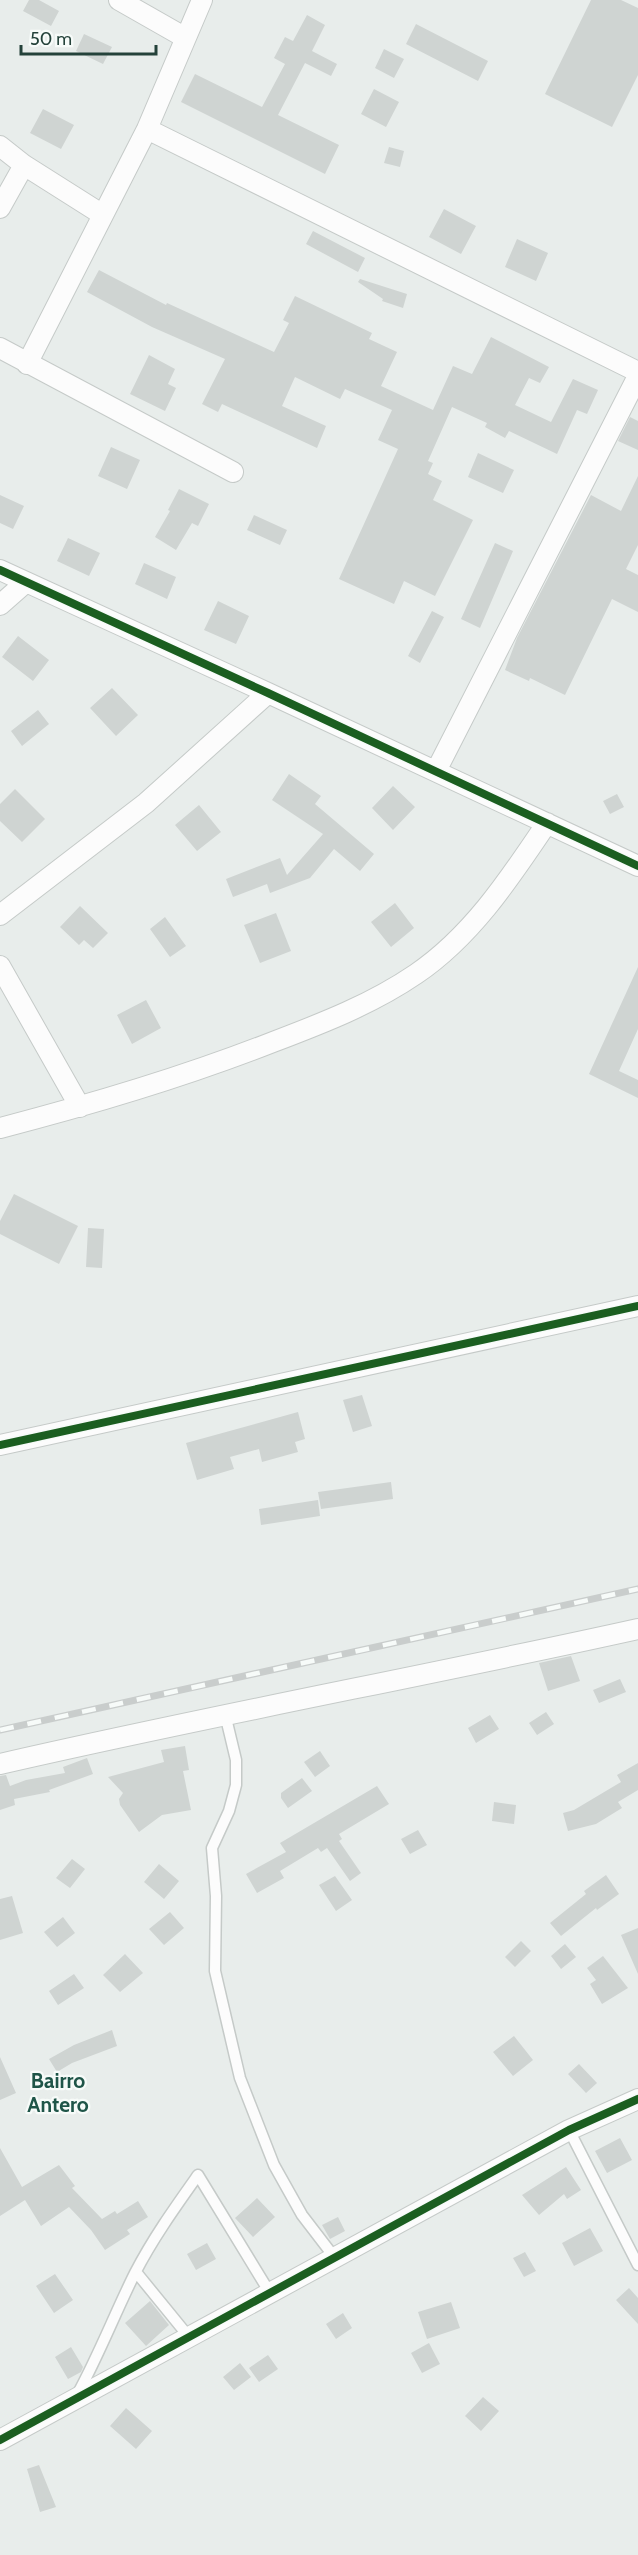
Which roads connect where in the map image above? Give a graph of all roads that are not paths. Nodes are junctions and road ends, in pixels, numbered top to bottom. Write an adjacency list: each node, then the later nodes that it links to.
1 (119, 0): 3 (street)
2 (202, 0): 3 (street)
3 (184, 37): 4 (street)
4 (147, 129): 8 (street); 11 (street)
5 (0, 146): 6 (street)
6 (24, 165): 7 (street); 8 (street)
7 (0, 208)
8 (103, 215): 10 (street)
9 (0, 348): 10 (street)
10 (27, 364): 12 (street)
11 (638, 374): 17 (street)
12 (233, 472)
13 (0, 570): 14 (street)
14 (25, 583): 15 (street); 16 (street)
15 (0, 604)
16 (268, 693): 17 (street); 20 (street)
17 (436, 771): 18 (street)
18 (547, 824): 19 (street); 22 (street)
19 (638, 866)
20 (0, 915)
21 (0, 966): 22 (street)
22 (80, 1107): 23 (street)
23 (0, 1128)
24 (638, 1306): 25 (street)
25 (0, 1445)
26 (638, 1629): 27 (street)
27 (225, 1714): 28 (street); 31 (lane)
28 (0, 1764)
29 (638, 2099): 30 (street)
30 (568, 2130): 31 (street); 32 (lane)
31 (335, 2258): 34 (street)
32 (638, 2265)
33 (136, 2272): 34 (lane); 35 (lane); 36 (lane)
34 (270, 2293): 35 (street)
35 (189, 2337): 36 (street)
36 (74, 2400): 37 (street)
37 (0, 2440)

